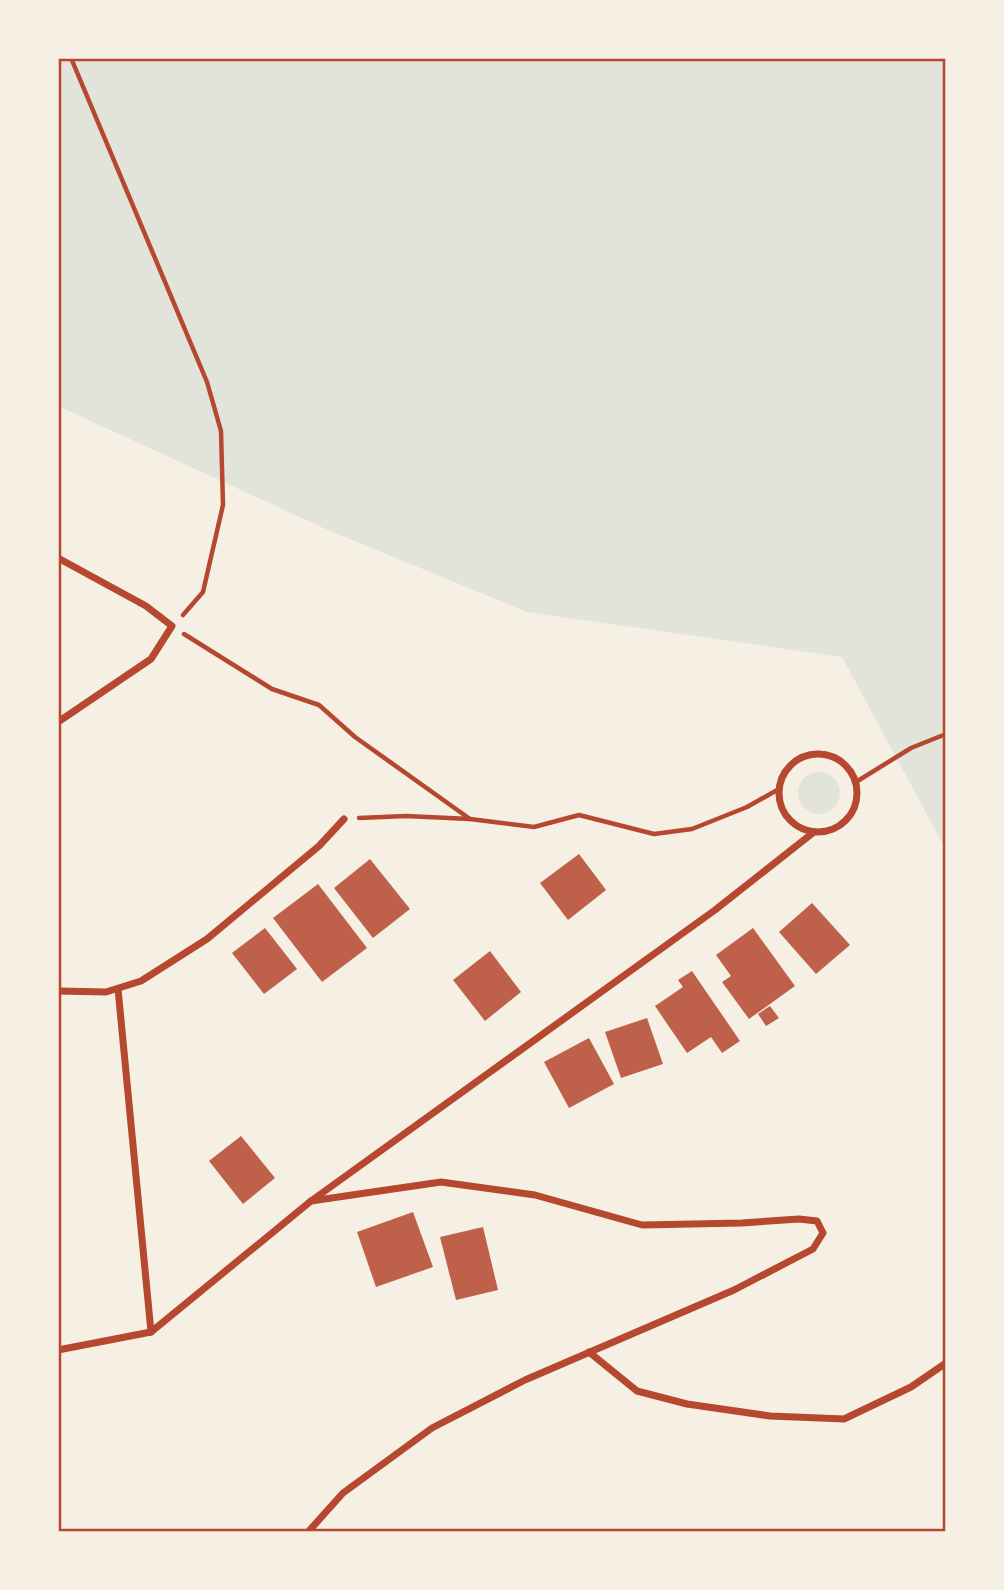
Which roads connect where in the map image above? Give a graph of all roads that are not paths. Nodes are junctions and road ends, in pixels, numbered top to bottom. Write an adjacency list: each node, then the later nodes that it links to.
1 (58, 558): 2 (street)
2 (58, 722)
3 (344, 819): 5 (street)
4 (814, 832): 4 (street); 7 (street)
5 (118, 989): 6 (street); 8 (street)
6 (58, 991)
7 (311, 1201): 8 (street); 10 (street)
8 (151, 1332): 9 (street)
9 (58, 1350)
10 (589, 1352): 11 (street); 12 (street)
11 (946, 1363)
12 (308, 1532)

